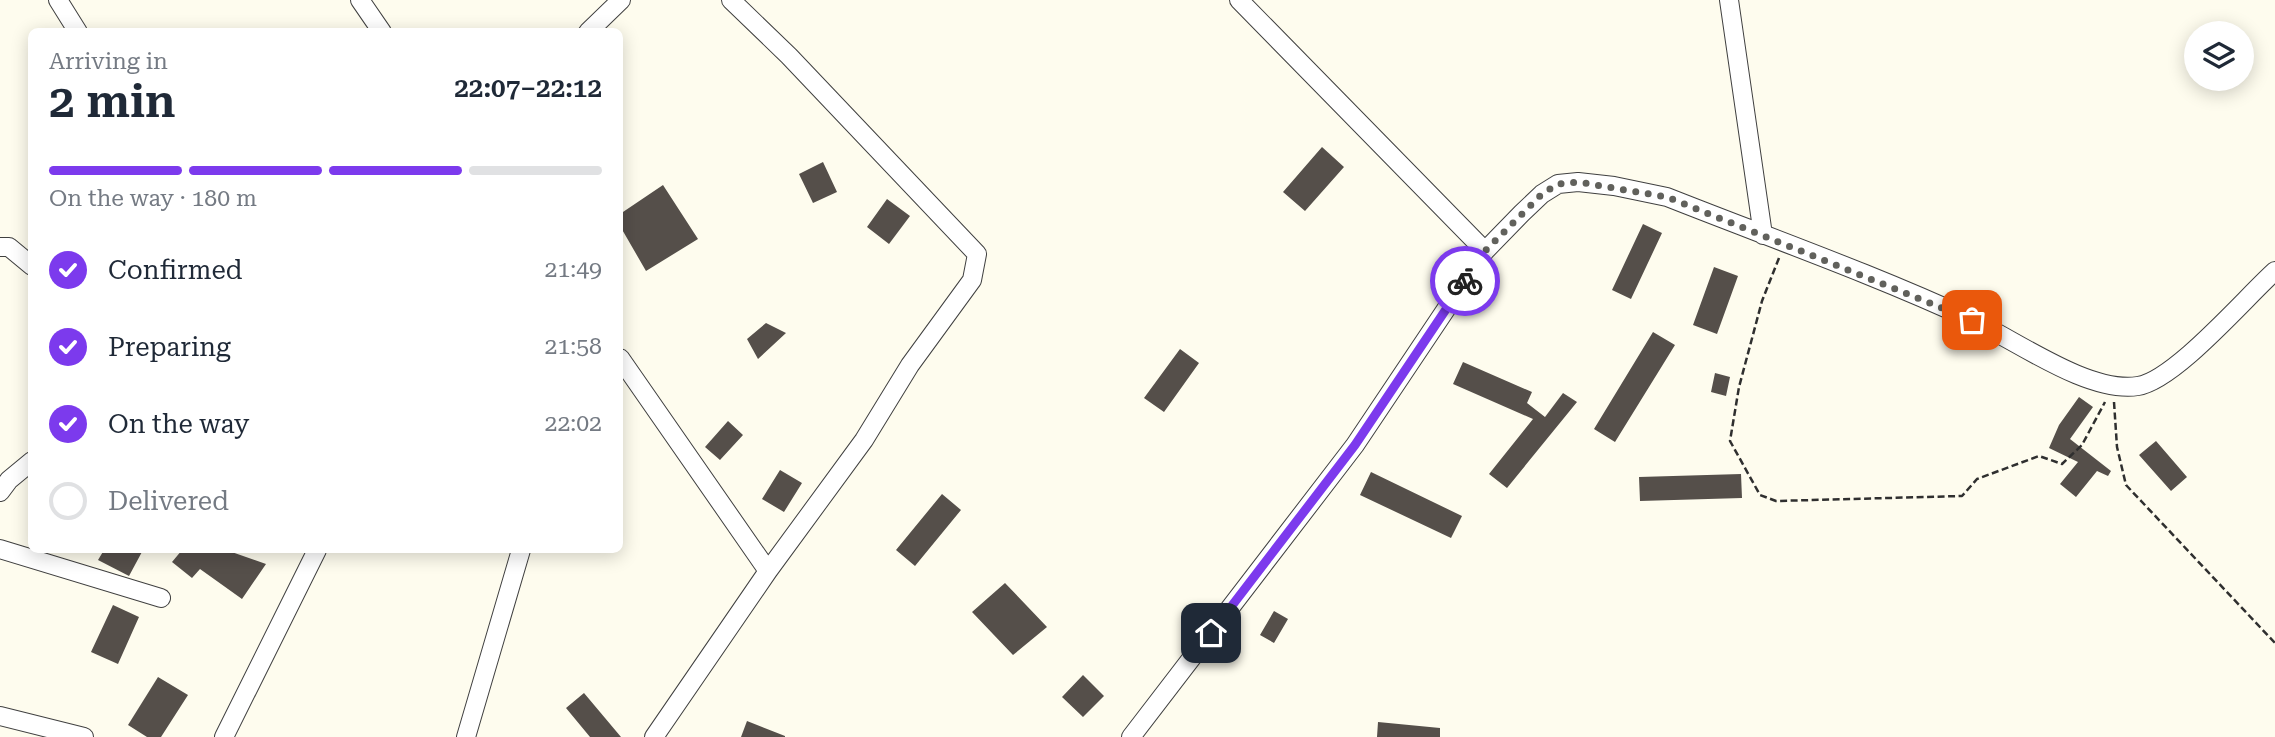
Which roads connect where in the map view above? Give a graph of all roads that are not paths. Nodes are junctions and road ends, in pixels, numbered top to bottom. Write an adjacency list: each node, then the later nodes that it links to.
1 (58, 0): 7 (street)
2 (360, 0): 8 (street)
3 (621, 0): 9 (street)
4 (730, 0): 21 (street)
5 (1239, 0): 12 (street)
6 (1729, 0): 10 (street)
7 (76, 28)
8 (380, 28)
9 (592, 28)
10 (1763, 235): 12 (street); 14 (street)
11 (0, 247): 13 (street)
12 (1485, 251): 28 (street)
13 (28, 263)
14 (2275, 271)
15 (623, 362): 21 (street)
16 (28, 464): 17 (street)
17 (3, 480)
18 (0, 549): 22 (street)
19 (316, 553): 25 (street)
20 (520, 553): 26 (street)
21 (768, 571): 27 (street)
22 (161, 598)
23 (0, 716): 24 (street)
24 (84, 737)
25 (224, 737)
26 (466, 737)
27 (654, 737)
28 (1131, 737)

